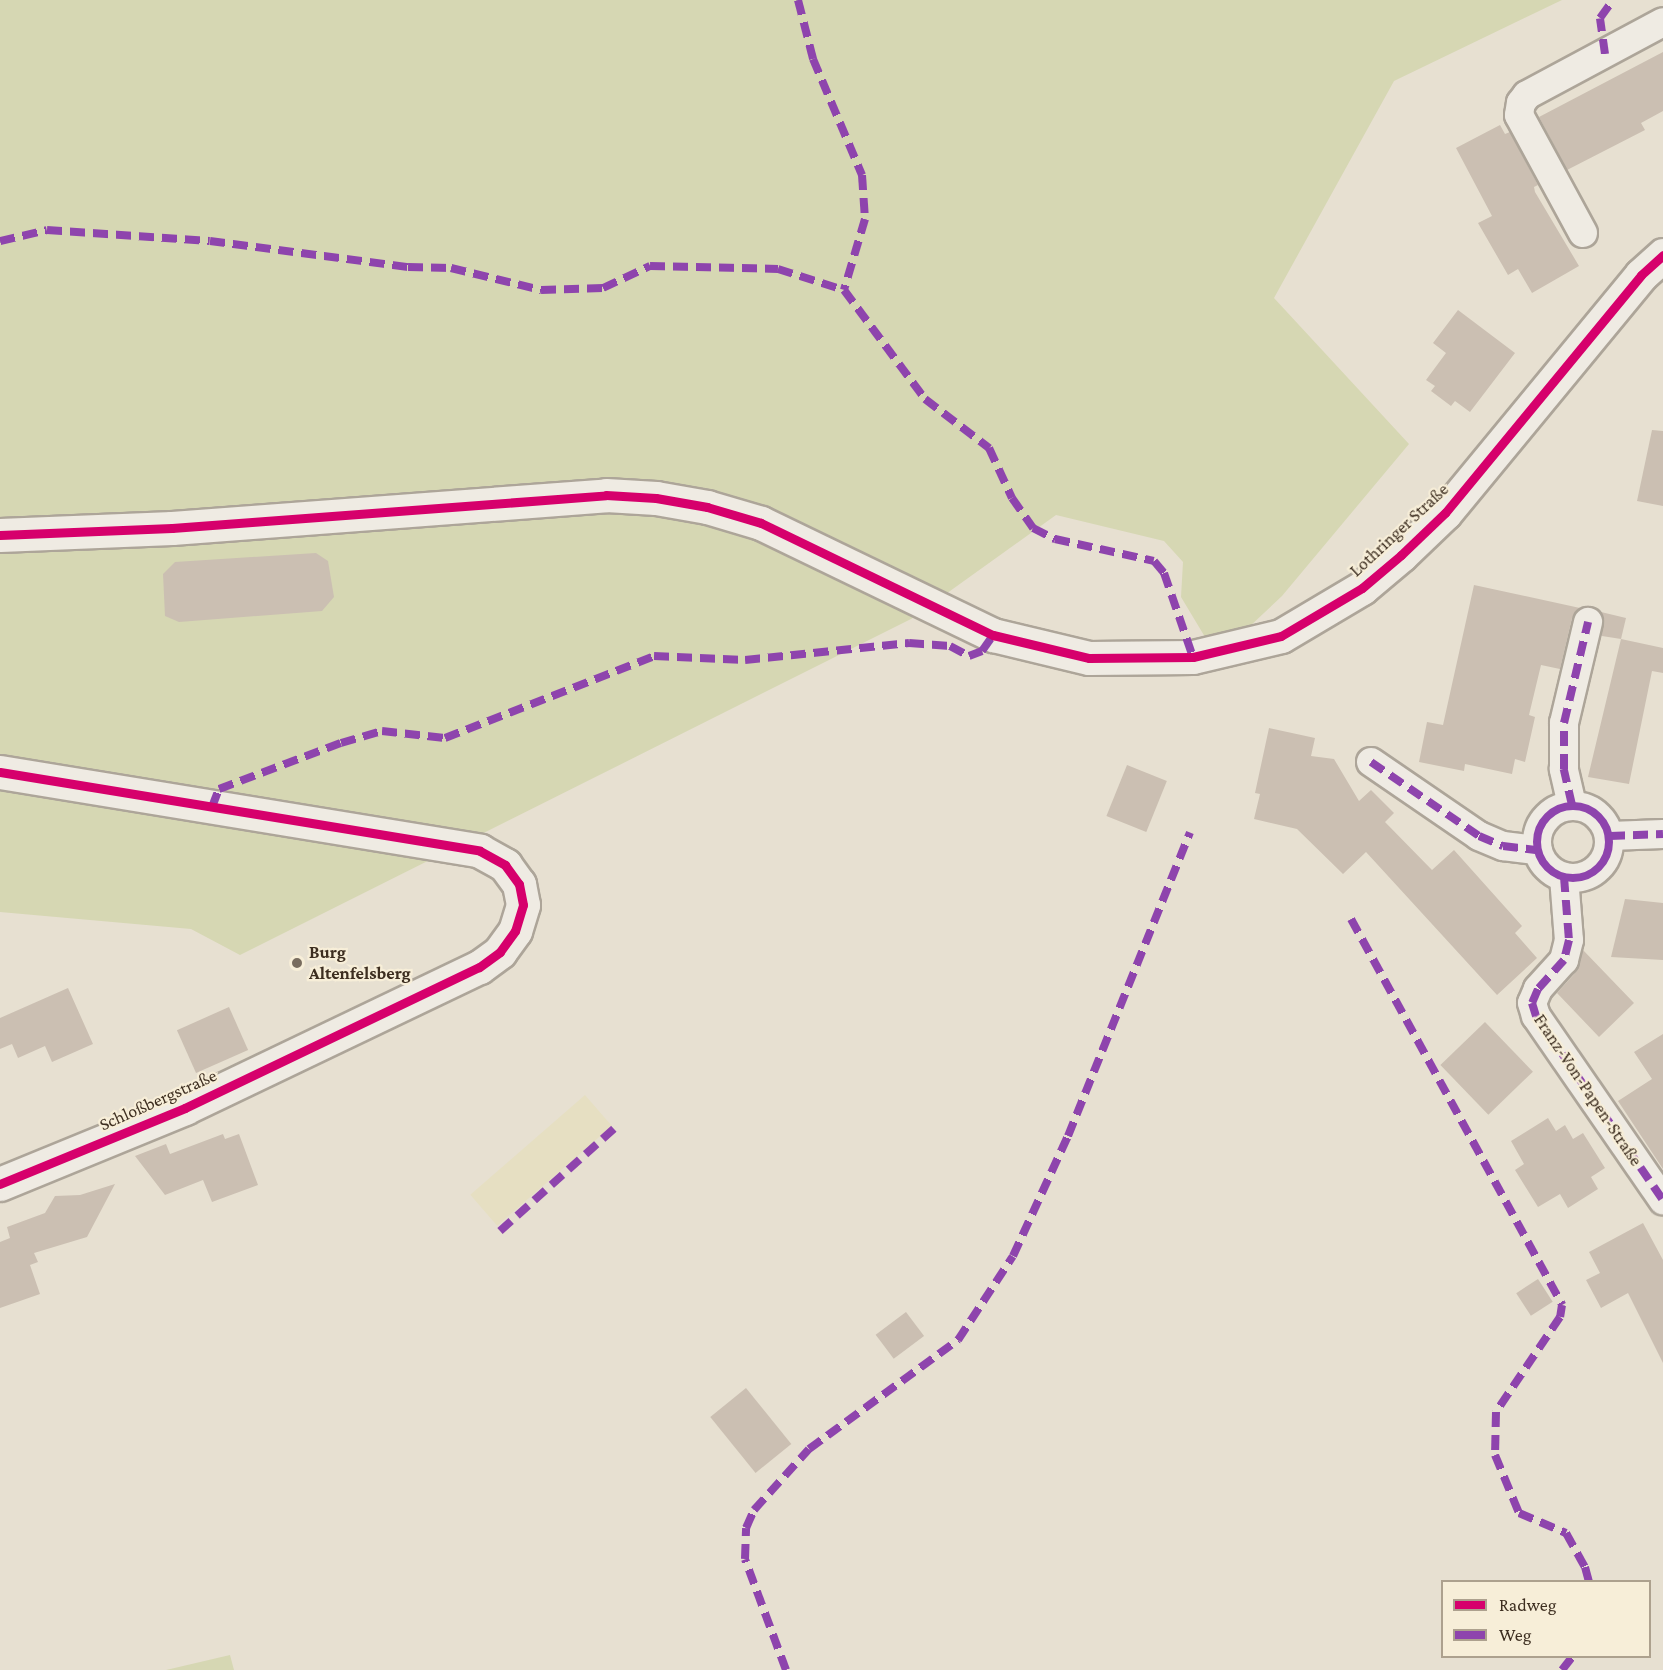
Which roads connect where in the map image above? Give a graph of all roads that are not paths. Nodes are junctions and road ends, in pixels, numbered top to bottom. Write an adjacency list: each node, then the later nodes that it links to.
1 (1663, 22): 2 (street)
2 (1583, 233)
3 (1663, 255): 4 (street, Lothringer Straße)
4 (0, 535)
5 (1588, 622): 8 (street)
6 (1371, 762): 11 (street)
7 (0, 772): 13 (street, Schloßbergstraße)
8 (1572, 805): 10 (street); 11 (street)
9 (1663, 834): 10 (street)
10 (1610, 836): 12 (street)
11 (1538, 850): 12 (street)
12 (1564, 877): 14 (street, Franz-Von-Papen-Straße)
13 (0, 1184)
14 (1663, 1200)

